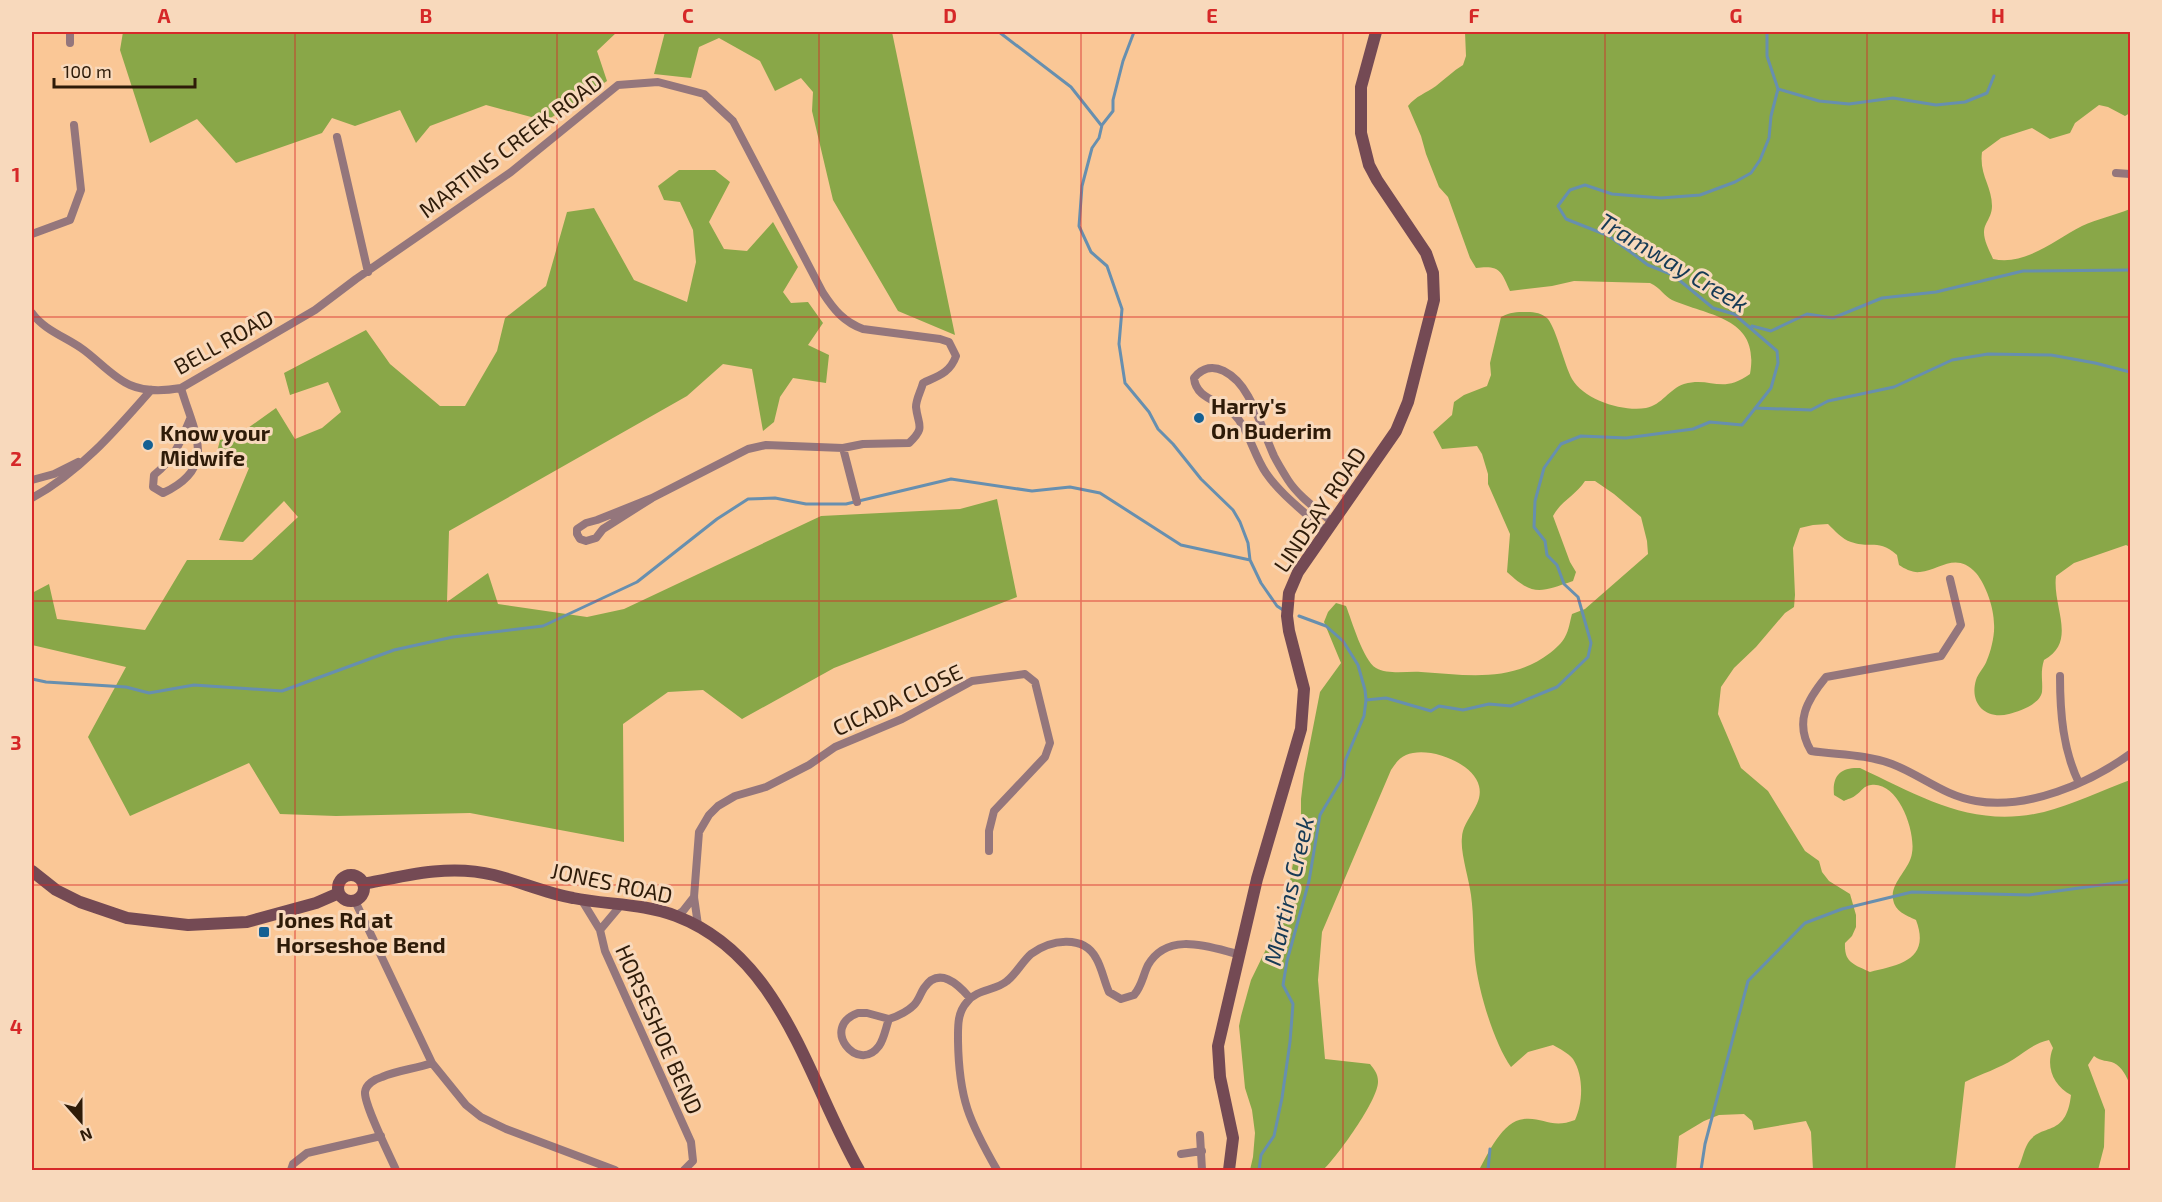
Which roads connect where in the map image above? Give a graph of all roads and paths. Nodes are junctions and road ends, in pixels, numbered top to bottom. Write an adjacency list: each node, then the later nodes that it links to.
1 (70, 32): 3 (street)
2 (1376, 32): 20 (street, LINDSAY ROAD)
3 (70, 43)
4 (74, 125): 8 (street)
5 (337, 137): 9 (street)
6 (2116, 173): 7 (street)
7 (2130, 174)
8 (32, 234)
9 (368, 272): 11 (street, BELL ROAD); 14 (street, MARTINS CREEK ROAD)
10 (32, 313): 12 (street, BELL ROAD)
11 (181, 388): 12 (street, BELL ROAD); 13 (street)
12 (151, 390): 15 (street)
13 (190, 419): 13 (street)
14 (843, 448): 18 (street, MARTINS CREEK ROAD); 19 (street)
15 (86, 457): 16 (street); 17 (street)
16 (32, 480)
17 (32, 498)
18 (652, 498): 18 (street, MARTINS CREEK ROAD)
19 (857, 502)
20 (1329, 526): 20 (street); 36 (street, LINDSAY ROAD)
21 (1950, 579): 24 (street)
22 (2060, 676): 24 (street)
23 (2130, 754): 24 (street)
24 (2079, 783)
25 (989, 850): 29 (street, CICADA CLOSE)
26 (32, 871): 28 (street)
27 (364, 884): 28 (street); 30 (street, JONES ROAD); 31 (street)
28 (339, 893): 31 (street)
29 (694, 897): 33 (street); 34 (street, CICADA CLOSE)
30 (581, 899): 32 (street, JONES ROAD); 35 (street)
31 (355, 901): 39 (street)
32 (621, 905): 33 (street, JONES ROAD); 35 (street, HORSESHOE BEND)
33 (676, 916): 34 (street, JONES ROAD)
34 (698, 925): 48 (street, JONES ROAD)
35 (600, 930): 47 (street, HORSESHOE BEND)
36 (1238, 954): 37 (street); 51 (street, LINDSAY ROAD)
37 (970, 998): 38 (street); 49 (street)
38 (889, 1019): 38 (street)
39 (432, 1062): 41 (street); 46 (street)
40 (1200, 1135): 42 (street)
41 (381, 1136): 44 (street); 45 (street)
42 (1202, 1151): 43 (street); 50 (street)
43 (1180, 1154)
44 (291, 1170)
45 (396, 1170)
46 (615, 1170)
47 (684, 1170)
48 (859, 1170)
49 (997, 1170)
50 (1202, 1170)
51 (1229, 1170)

